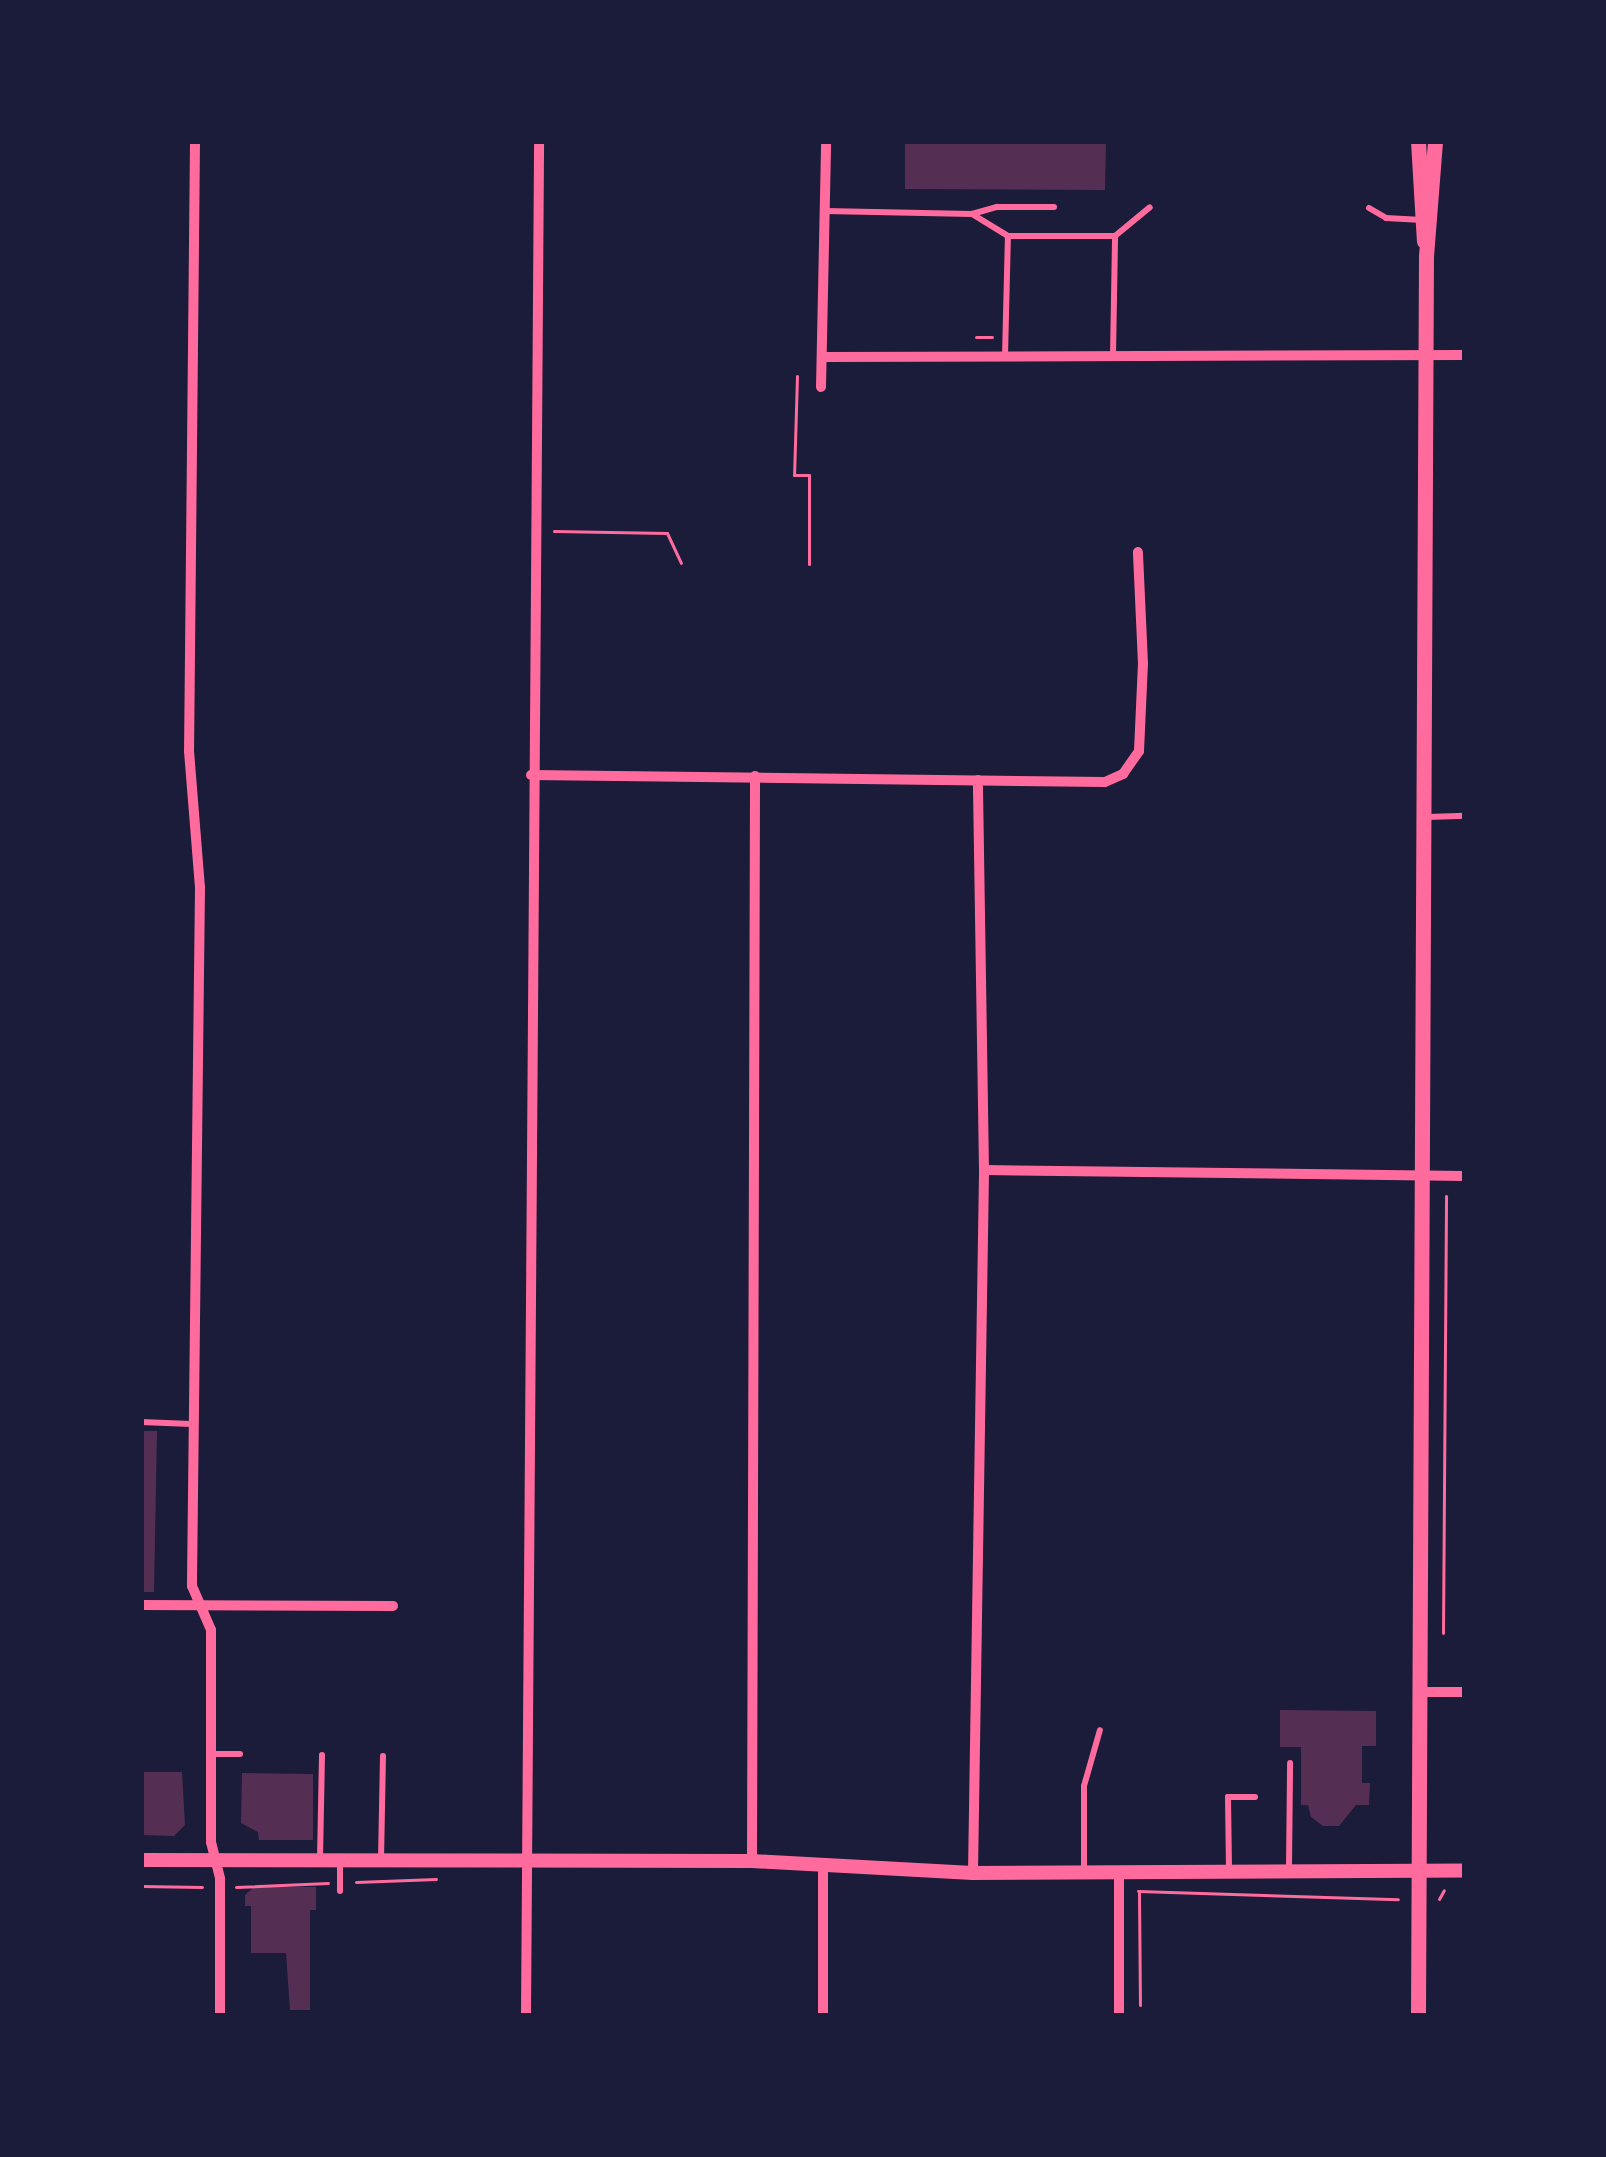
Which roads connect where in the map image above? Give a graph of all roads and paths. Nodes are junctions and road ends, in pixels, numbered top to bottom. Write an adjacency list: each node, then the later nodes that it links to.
1 (195, 141): 37 (street)
2 (539, 141): 23 (street)
3 (826, 141): 9 (street)
4 (1418, 141): 11 (main road)
5 (1435, 141): 11 (main road)
6 (1150, 206): 13 (lane)
7 (1054, 207): 10 (lane)
8 (1369, 208): 11 (lane)
9 (825, 211): 10 (lane); 20 (street)
10 (972, 214): 12 (lane)
11 (1426, 220): 17 (main road)
12 (1008, 236): 13 (lane); 14 (lane)
13 (1115, 236): 16 (lane)
14 (1005, 336): 15 (path); 19 (lane)
15 (976, 337)
16 (1113, 355): 17 (street); 19 (street)
17 (1427, 355): 18 (street); 31 (main road)
18 (1465, 355)
19 (1005, 356): 20 (street)
20 (822, 357): 22 (street)
21 (797, 376): 26 (path)
22 (821, 387)
23 (534, 530): 25 (path); 27 (street)
24 (1138, 552): 29 (street)
25 (681, 563)
26 (808, 564)
27 (531, 775): 28 (street); 51 (street)
28 (755, 776): 29 (street); 54 (street)
29 (978, 780): 32 (street)
30 (1465, 816): 31 (lane)
31 (1424, 817): 34 (main road)
32 (984, 1170): 34 (street); 63 (street)
33 (1465, 1176): 34 (street)
34 (1422, 1177): 42 (main road)
35 (1447, 1196): 41 (path)
36 (141, 1422): 37 (lane)
37 (194, 1424): 39 (street)
38 (141, 1605): 39 (street)
39 (200, 1606): 40 (street); 45 (street)
40 (393, 1606)
41 (1443, 1633)
42 (1419, 1692): 43 (street); 59 (main road)
43 (1465, 1692)
44 (1100, 1730): 64 (lane)
45 (209, 1754): 46 (lane); 53 (street)
46 (240, 1754)
47 (322, 1755): 55 (lane)
48 (383, 1756): 57 (lane)
49 (1290, 1763): 61 (lane)
50 (1255, 1797): 62 (lane)
51 (528, 1858): 54 (street); 57 (street); 74 (street)
52 (141, 1860): 53 (street)
53 (216, 1861): 55 (street); 73 (street)
54 (752, 1861): 58 (street)
55 (320, 1862): 56 (street)
56 (340, 1862): 57 (street); 67 (lane)
57 (380, 1862)
58 (823, 1863): 63 (street); 75 (street)
59 (1418, 1870): 60 (street); 61 (street); 77 (main road)
60 (1465, 1870)
61 (1289, 1871): 62 (street)
62 (1229, 1872): 65 (street)
63 (973, 1873): 64 (street)
64 (1084, 1874): 65 (street)
65 (1119, 1874): 68 (street)
66 (1444, 1890): 71 (path)
67 (340, 1891)
68 (1119, 1891): 69 (path); 76 (street)
69 (1139, 1891): 70 (path); 72 (path)
70 (1400, 1898)
71 (1437, 1899)
72 (1141, 2005)
73 (220, 2016)
74 (526, 2016)
75 (823, 2016)
76 (1119, 2016)
77 (1418, 2016)

